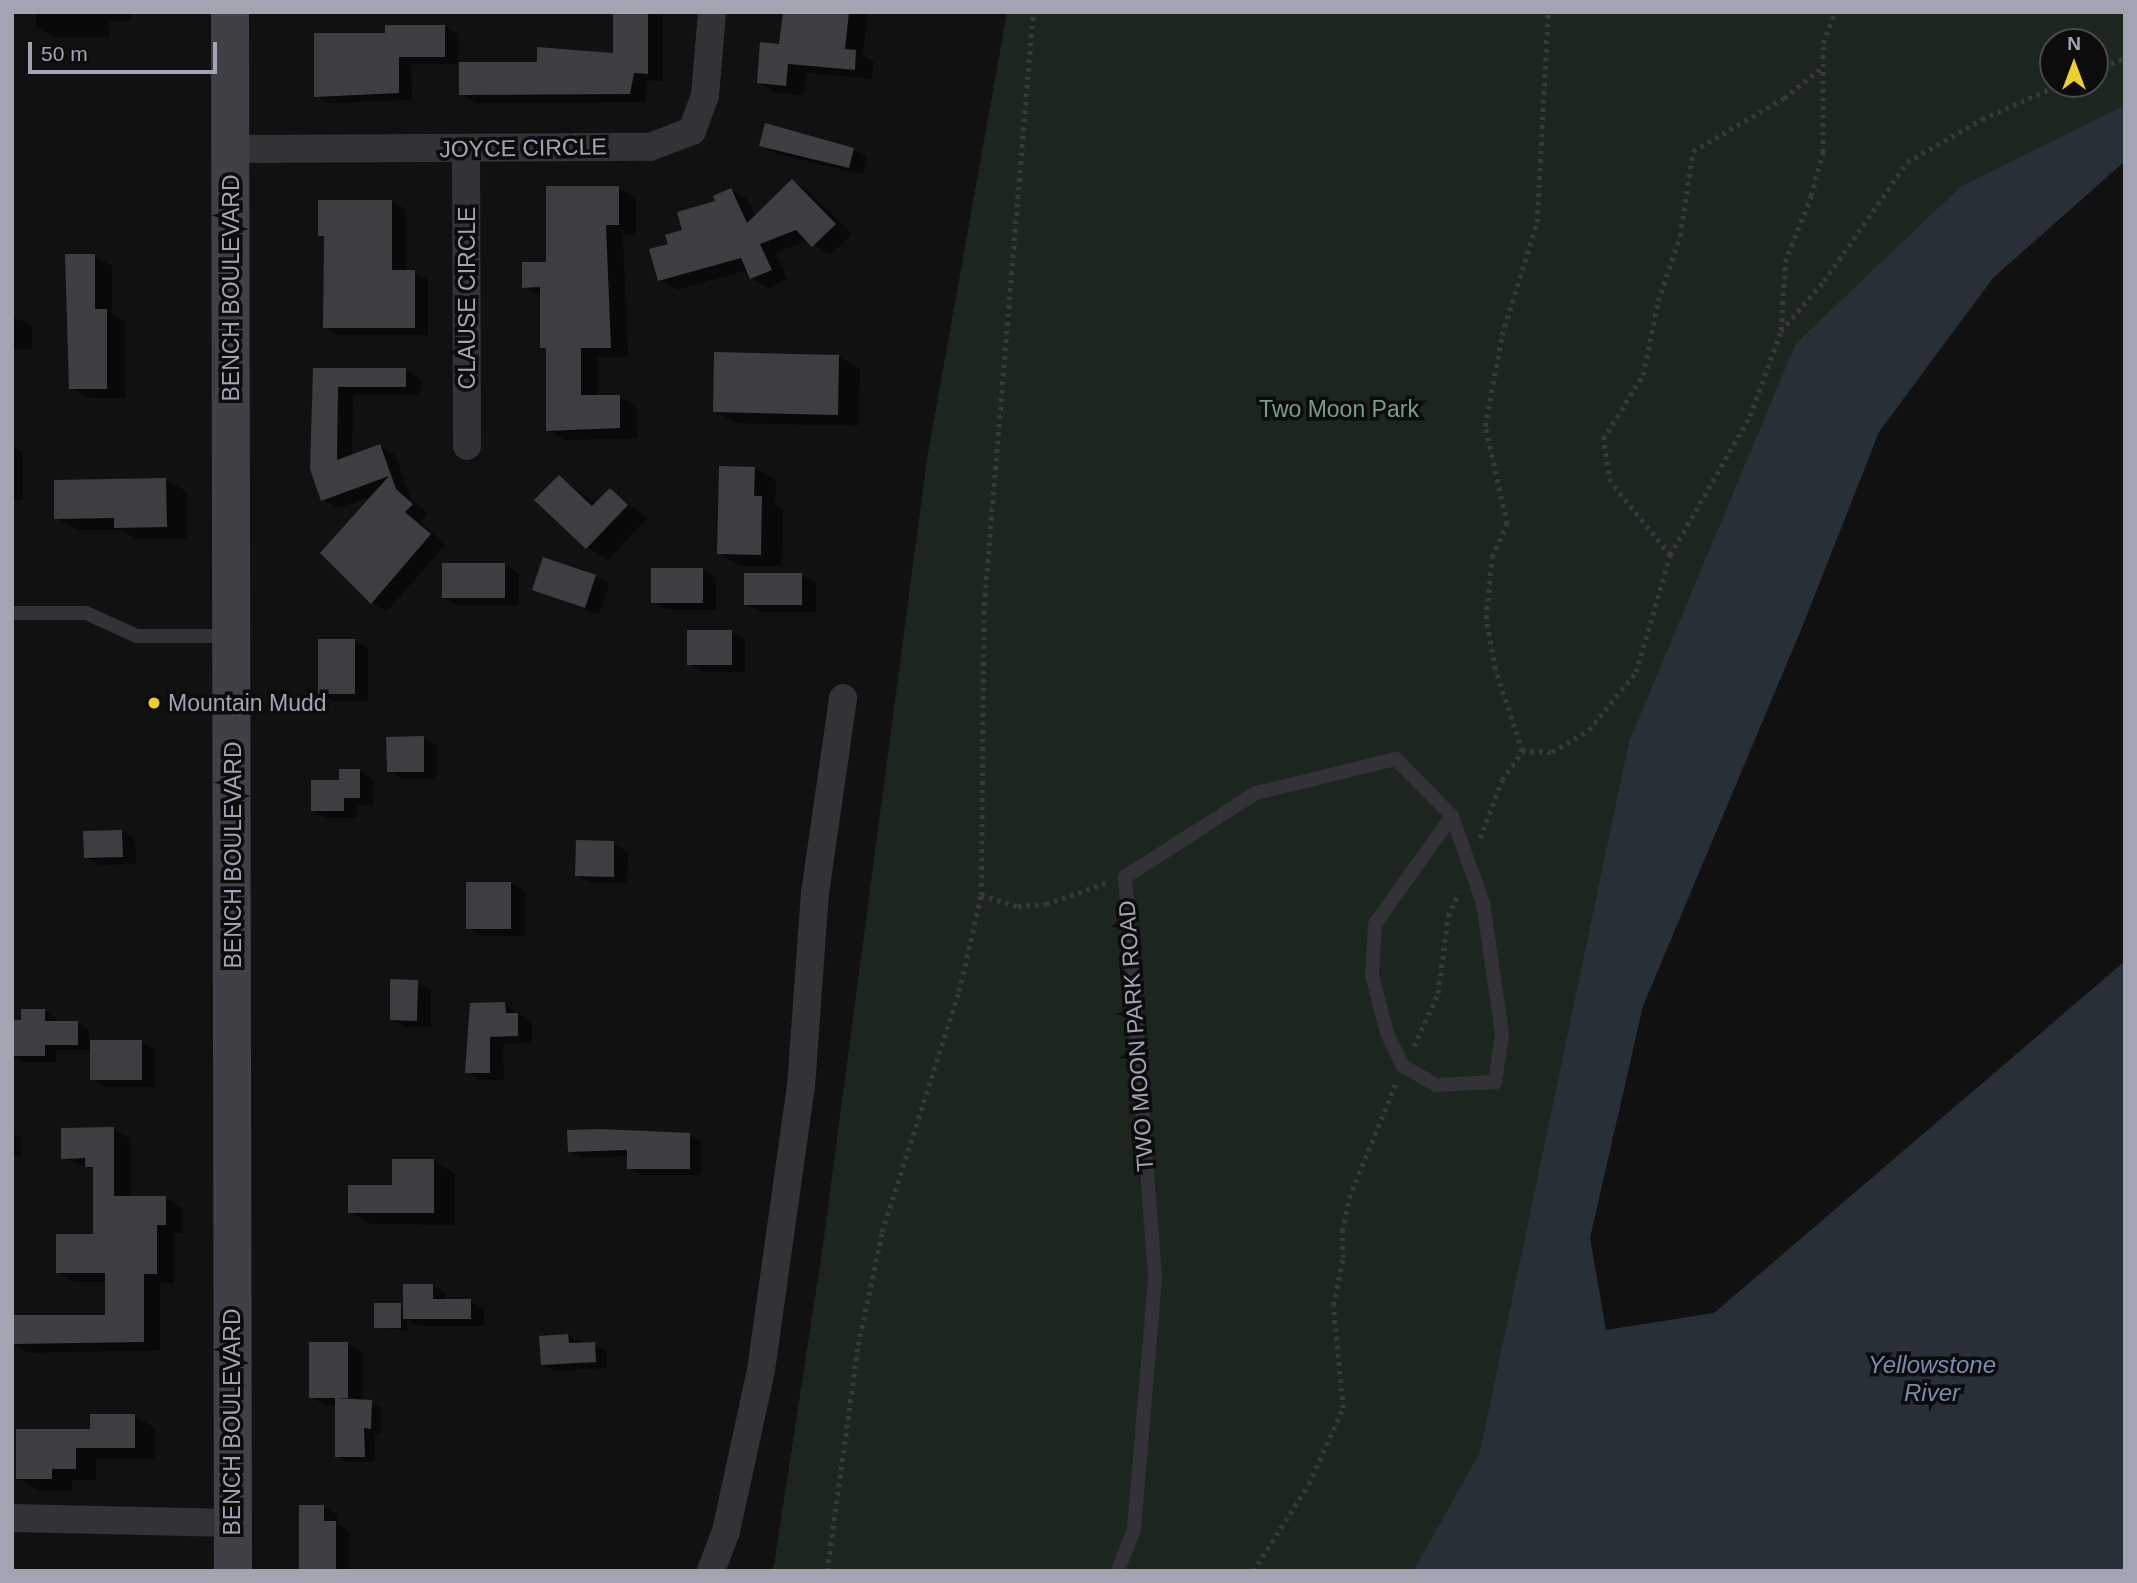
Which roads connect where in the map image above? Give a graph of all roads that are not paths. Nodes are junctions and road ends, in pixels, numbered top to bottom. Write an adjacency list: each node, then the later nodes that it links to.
1 (230, 12): 3 (main road, BENCH BOULEVARD)
2 (712, 12): 4 (street, JOYCE CIRCLE)
3 (231, 149): 4 (street, JOYCE CIRCLE); 7 (main road, BENCH BOULEVARD)
4 (466, 149): 5 (street, CLAUSE CIRCLE)
5 (467, 446)
6 (12, 613): 7 (lane)
7 (233, 636): 11 (main road, BENCH BOULEVARD)
8 (843, 698): 13 (street)
9 (1452, 816): 9 (lane, TWO MOON PARK ROAD); 14 (lane, TWO MOON PARK ROAD)
10 (12, 1518): 11 (street)
11 (232, 1523): 12 (main road, BENCH BOULEVARD)
12 (233, 1571)
13 (712, 1571)
14 (1118, 1571)

